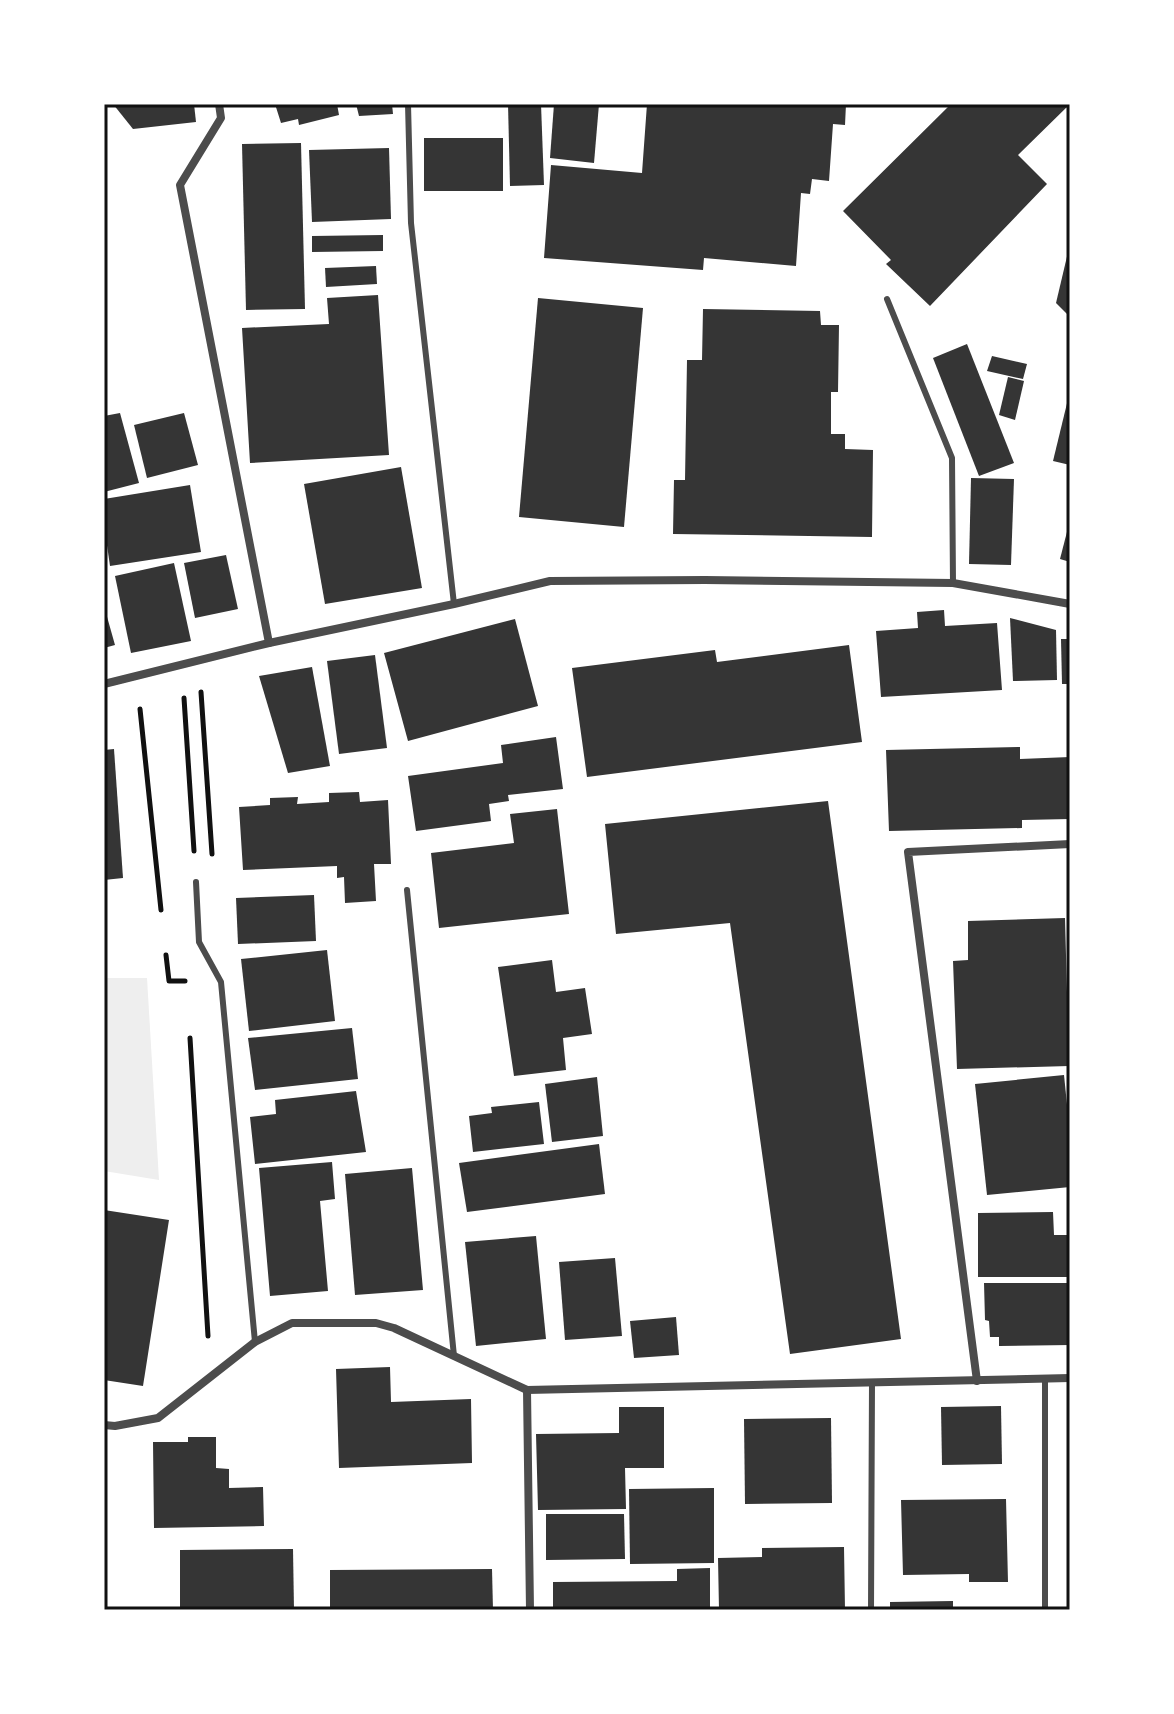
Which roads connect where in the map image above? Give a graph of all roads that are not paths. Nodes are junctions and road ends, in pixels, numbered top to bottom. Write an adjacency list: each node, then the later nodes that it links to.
1 (219, 104): 7 (street)
2 (408, 104): 5 (lane)
3 (887, 299): 4 (lane)
4 (953, 583): 5 (street); 6 (street)
5 (454, 604): 7 (street)
6 (1070, 604)
7 (269, 643): 8 (street)
8 (104, 684)
9 (1070, 844): 16 (street)
10 (196, 882): 12 (lane)
11 (407, 890): 13 (lane)
12 (255, 1342): 13 (street); 19 (street)
13 (454, 1356): 18 (street)
14 (1070, 1378): 15 (street)
15 (1045, 1379): 16 (street); 22 (lane)
16 (977, 1381): 17 (street)
17 (872, 1382): 18 (street); 21 (lane)
18 (527, 1390): 20 (street)
19 (104, 1425)
20 (530, 1610)
21 (871, 1610)
22 (1045, 1610)

